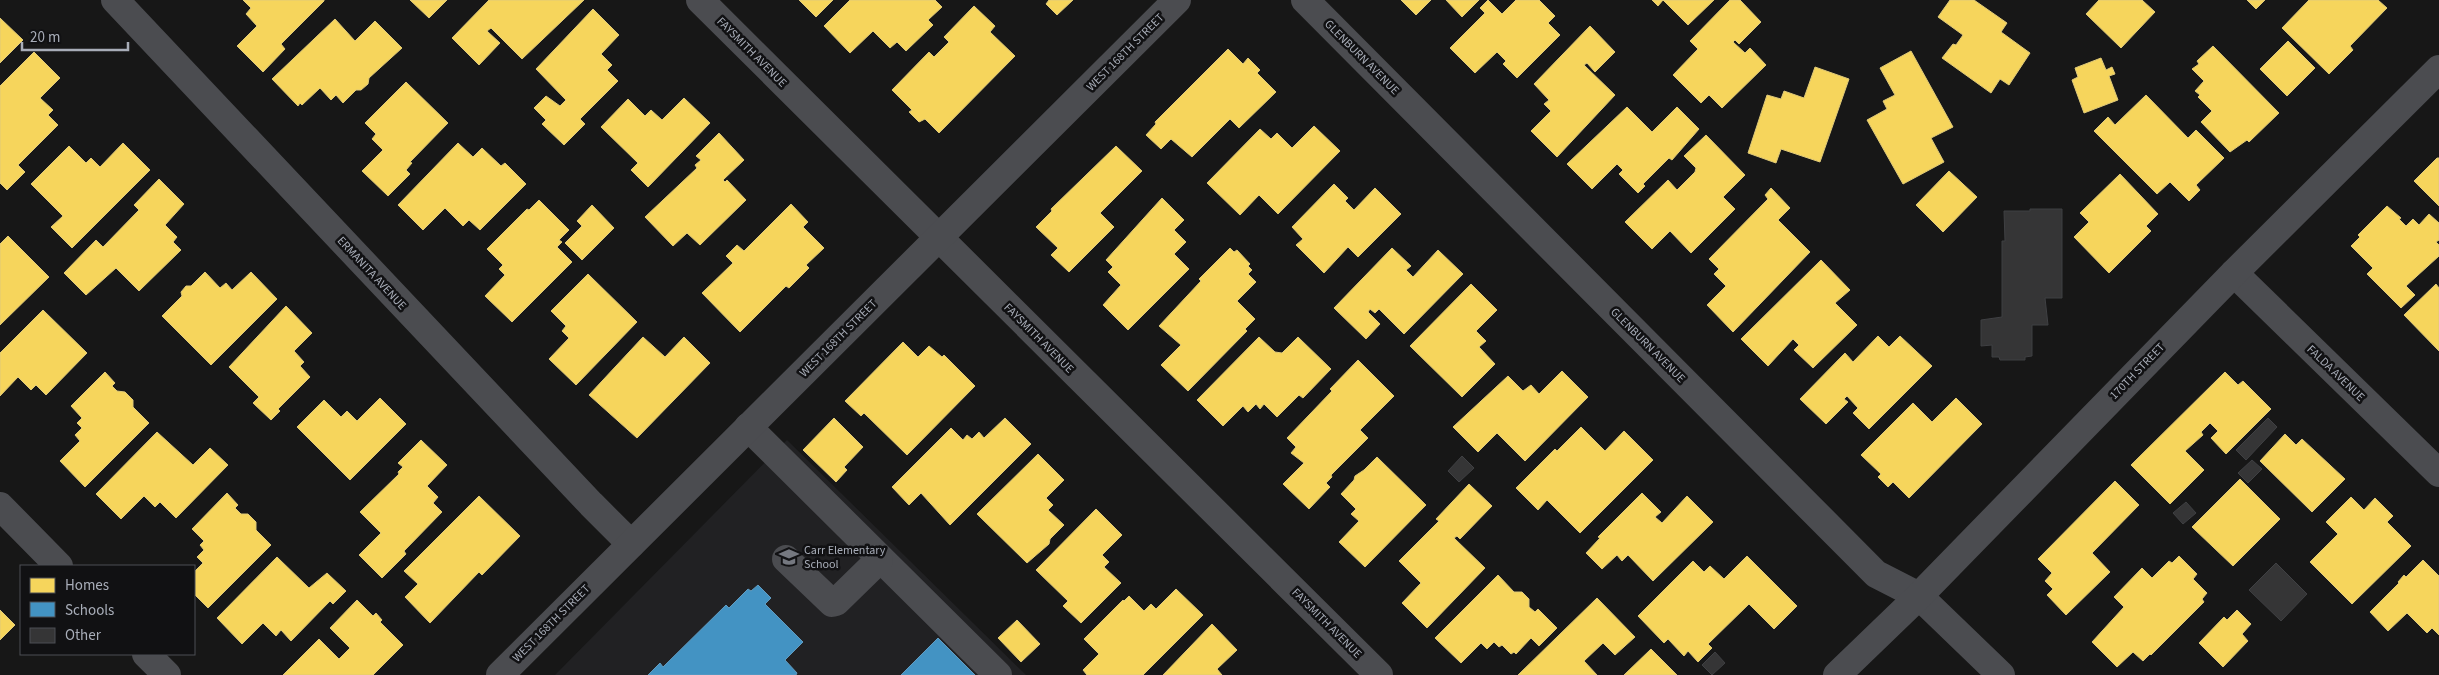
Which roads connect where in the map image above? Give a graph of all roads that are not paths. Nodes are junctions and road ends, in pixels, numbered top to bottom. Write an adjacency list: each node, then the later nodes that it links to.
1 (115, 0): 11 (street, ERMANITA AVENUE)
2 (700, 0): 6 (street, FAYSMITH AVENUE)
3 (1177, 0): 6 (street, WEST 168TH STREET)
4 (1305, 0): 15 (street, GLENBURN AVENUE)
5 (2439, 69): 7 (street, 170TH STREET)
6 (938, 238): 8 (street, WEST 168TH STREET); 20 (street, FAYSMITH AVENUE)
7 (2234, 273): 9 (street, FALDA AVENUE); 15 (street, 170TH STREET)
8 (748, 428): 11 (street, WEST 168TH STREET); 13 (street)
9 (2439, 473)
10 (0, 506): 14 (street)
11 (631, 544): 18 (street, WEST 168TH STREET)
12 (786, 559): 13 (street)
13 (879, 560): 19 (street)
14 (58, 565)
15 (1919, 596): 21 (street, 170TH STREET); 22 (street, GLENBURN AVENUE)
16 (147, 655): 17 (street)
17 (167, 675)
18 (500, 675)
19 (998, 675)
20 (1379, 675)
21 (1837, 675)
22 (2001, 675)

